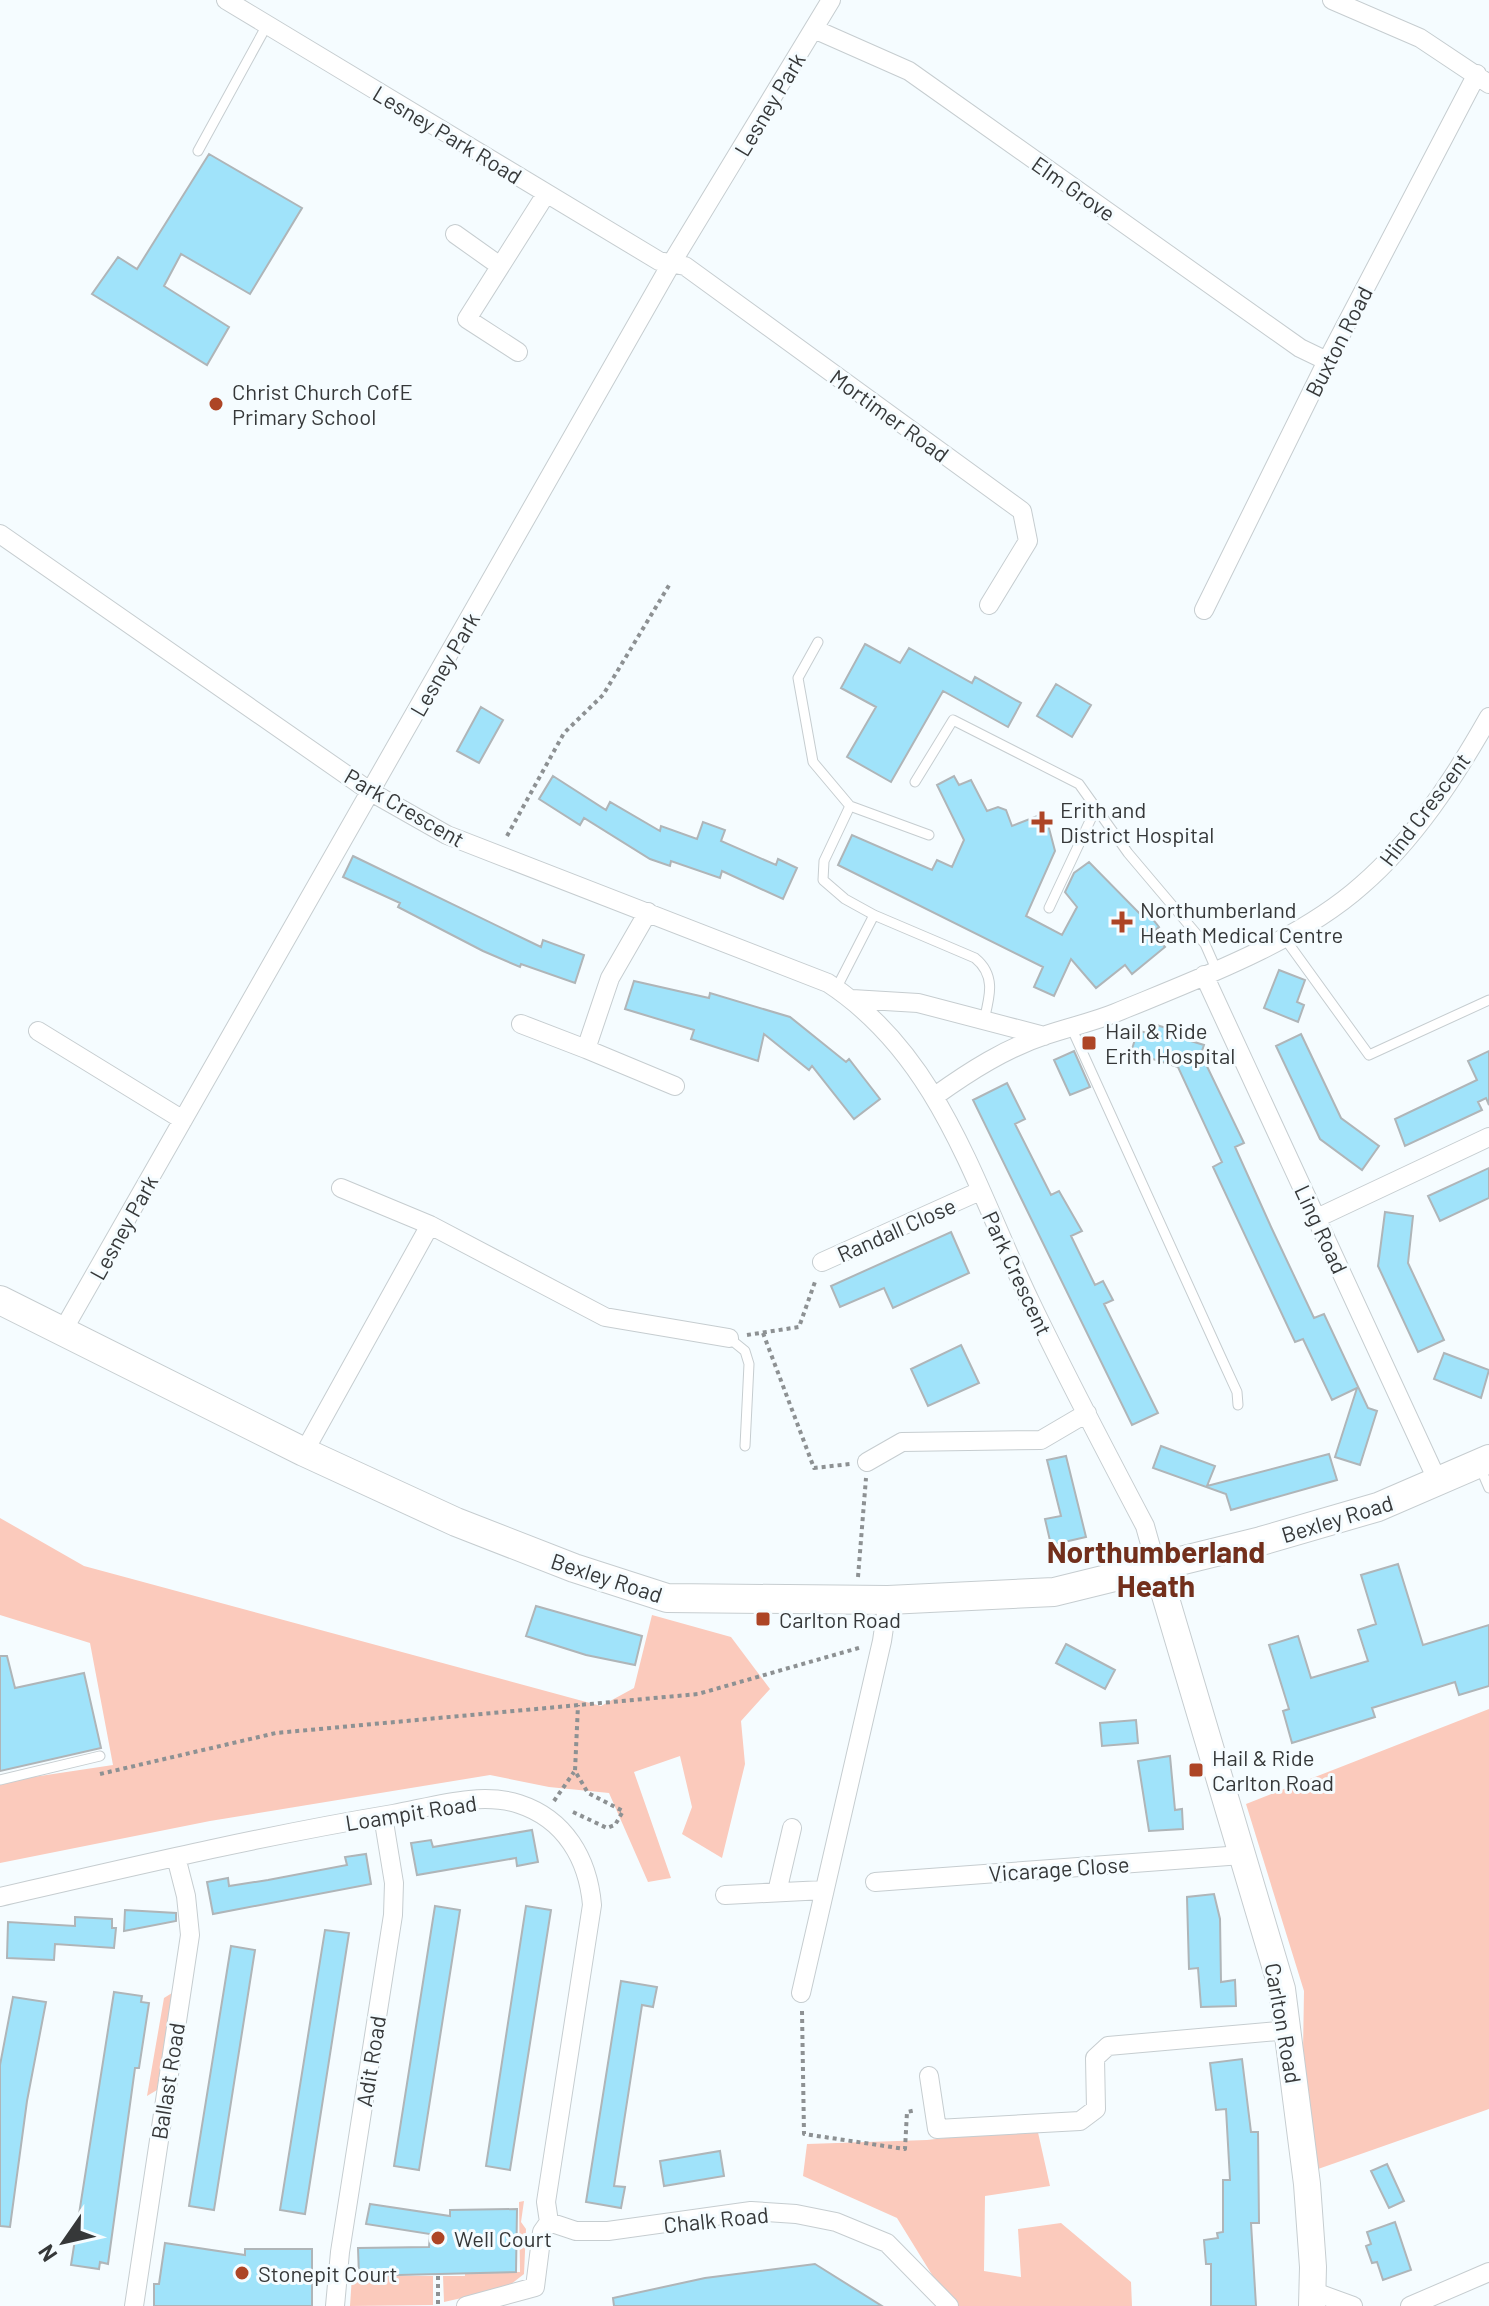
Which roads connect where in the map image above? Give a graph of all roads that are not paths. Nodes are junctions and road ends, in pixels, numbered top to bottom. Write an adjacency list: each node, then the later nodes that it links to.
1 (226, 0): 4 (street, Lesney Park Road)
2 (831, 0): 5 (street, Lesney Park)
3 (1332, 0): 6 (street)
4 (267, 25): 7 (lane); 8 (street, Lesney Park Road)
5 (814, 29): 10 (street, Lesney Park); 13 (street, Elm Grove)
6 (1483, 79): 13 (street, Buxton Road)
7 (198, 151)
8 (546, 194): 10 (street, Lesney Park Road); 11 (street)
9 (455, 234): 11 (street)
10 (671, 264): 15 (street, Mortimer Road); 20 (street, Lesney Park)
11 (500, 266): 12 (street)
12 (518, 352)
13 (1327, 361): 16 (street, Buxton Road)
14 (0, 534): 20 (street, Park Crescent)
15 (989, 605)
16 (1204, 610)
17 (818, 642): 21 (lane)
18 (1486, 728): 27 (street, Hind Crescent)
19 (915, 782): 22 (lane)
20 (371, 792): 25 (street, Park Crescent); 39 (street, Lesney Park)
21 (850, 806): 23 (lane); 26 (lane)
22 (1096, 808): 24 (lane); 28 (lane)
23 (929, 835)
24 (1049, 908)
25 (648, 912): 29 (street, Park Crescent); 36 (street)
26 (874, 915): 29 (lane); 31 (lane)
27 (1283, 936): 28 (street, Hind Crescent); 30 (lane)
28 (1210, 972): 33 (street, Hind Crescent); 43 (street, Ling Road)
29 (844, 994): 31 (street, Park Crescent); 38 (street, Park Crescent)
30 (1489, 1000)
31 (984, 1020): 35 (street, Park Crescent)
32 (521, 1024): 36 (street)
33 (1071, 1027): 35 (street, Hind Crescent); 49 (lane)
34 (38, 1031): 39 (street)
35 (1044, 1036): 38 (street, Hind Crescent)
36 (586, 1049): 37 (street)
37 (675, 1086)
38 (935, 1096): 42 (street, Park Crescent)
39 (183, 1120): 47 (street, Lesney Park)
40 (1489, 1137): 43 (street)
41 (341, 1188): 44 (street)
42 (980, 1191): 45 (street, Randall Close); 50 (street, Park Crescent)
43 (1317, 1218): 55 (street, Ling Road)
44 (430, 1225): 48 (street); 52 (street)
45 (822, 1262)
46 (0, 1300): 47 (main road, Bexley Road)
47 (62, 1332): 52 (main road, Bexley Road)
48 (729, 1338): 51 (lane)
49 (1238, 1405)
50 (1087, 1413): 53 (street); 56 (street, Park Crescent)
51 (745, 1446)
52 (304, 1452): 57 (main road, Bexley Road)
53 (867, 1462)
54 (1485, 1470): 55 (main road, Bexley Road)
55 (1439, 1484): 56 (main road, Bexley Road)
56 (1156, 1565): 57 (main road, Bexley Road); 62 (street, Carlton Road)
57 (888, 1600): 65 (street)
58 (100, 1756): 59 (lane)
59 (0, 1780)
60 (383, 1816): 63 (street, Loampit Road); 72 (street, Loampit Road); 76 (street, Adit Road)
61 (792, 1828): 66 (street)
62 (1242, 1855): 64 (street, Vicarage Close); 70 (street, Carlton Road)
63 (176, 1857): 68 (street, Loampit Road); 75 (street, Ballast Road)
64 (875, 1882)
65 (824, 1890): 66 (street); 69 (street)
66 (777, 1892): 67 (street)
67 (725, 1895)
68 (0, 1897)
69 (801, 1993)
70 (1290, 2030): 71 (street); 74 (street, Carlton Road)
71 (929, 2076)
72 (549, 2222): 77 (street, Loampit Road); 78 (street, Chalk Road)
73 (1489, 2272): 80 (street)
74 (1312, 2298): 79 (street)
75 (134, 2306)
76 (335, 2306)
77 (466, 2306)
78 (949, 2306)
79 (1353, 2306)
80 (1410, 2306)

